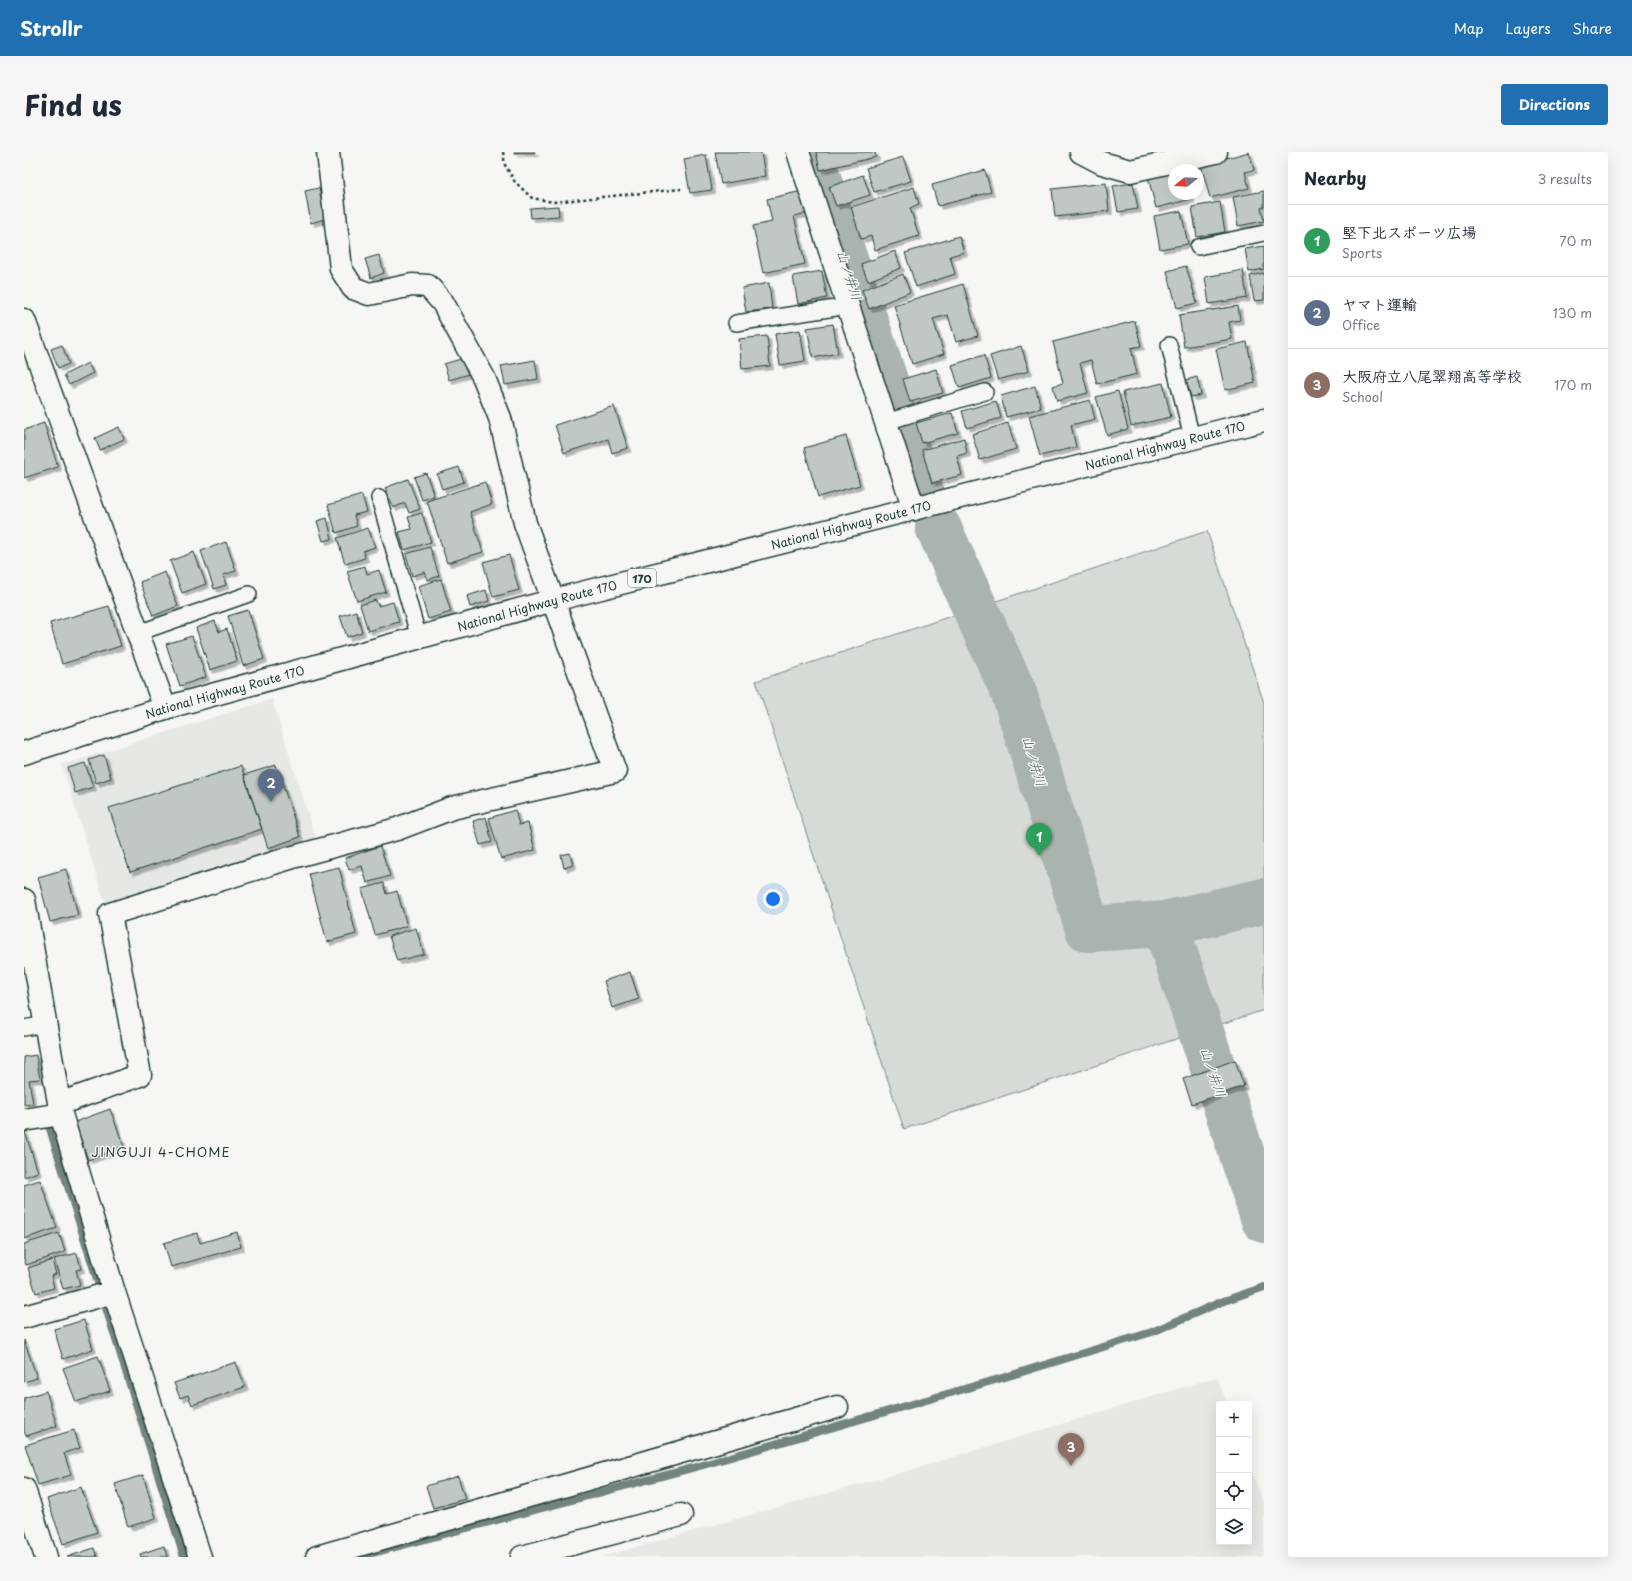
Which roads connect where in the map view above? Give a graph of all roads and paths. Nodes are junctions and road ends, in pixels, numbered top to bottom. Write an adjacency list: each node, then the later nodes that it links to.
1 (328, 152): 20 (main road)
2 (503, 152): 6 (path)
3 (798, 152): 9 (main road)
4 (1081, 152): 5 (main road)
5 (1216, 152)
6 (681, 189)
7 (1264, 233): 8 (lane)
8 (1198, 247)
9 (849, 306): 11 (lane); 15 (main road)
10 (24, 320): 21 (main road)
11 (736, 323)
12 (1169, 345): 16 (lane)
13 (985, 392): 15 (lane)
14 (1264, 420): 16 (main road, National Highway Route 170 / 170)
15 (886, 422): 18 (main road)
16 (1192, 438): 18 (main road, National Highway Route 170 / 170)
17 (379, 498): 22 (lane)
18 (914, 509): 20 (main road, National Highway Route 170 / 170)
19 (249, 594): 21 (lane)
20 (554, 600): 22 (main road, National Highway Route 170 / 170); 28 (main road)
21 (138, 633): 23 (main road)
22 (419, 638): 23 (main road, National Highway Route 170 / 170)
23 (165, 708): 24 (main road, National Highway Route 170 / 170)
24 (24, 753)
25 (24, 900): 26 (main road)
26 (46, 1024): 27 (lane); 28 (main road)
27 (24, 1028)
28 (60, 1109): 29 (main road); 30 (main road)
29 (24, 1120)
30 (114, 1292): 31 (main road); 36 (main road)
31 (24, 1317)
32 (837, 1407): 37 (main road)
33 (24, 1489): 35 (main road)
34 (681, 1515): 38 (main road)
35 (46, 1557)
36 (200, 1557)
37 (317, 1557)
38 (522, 1557)

